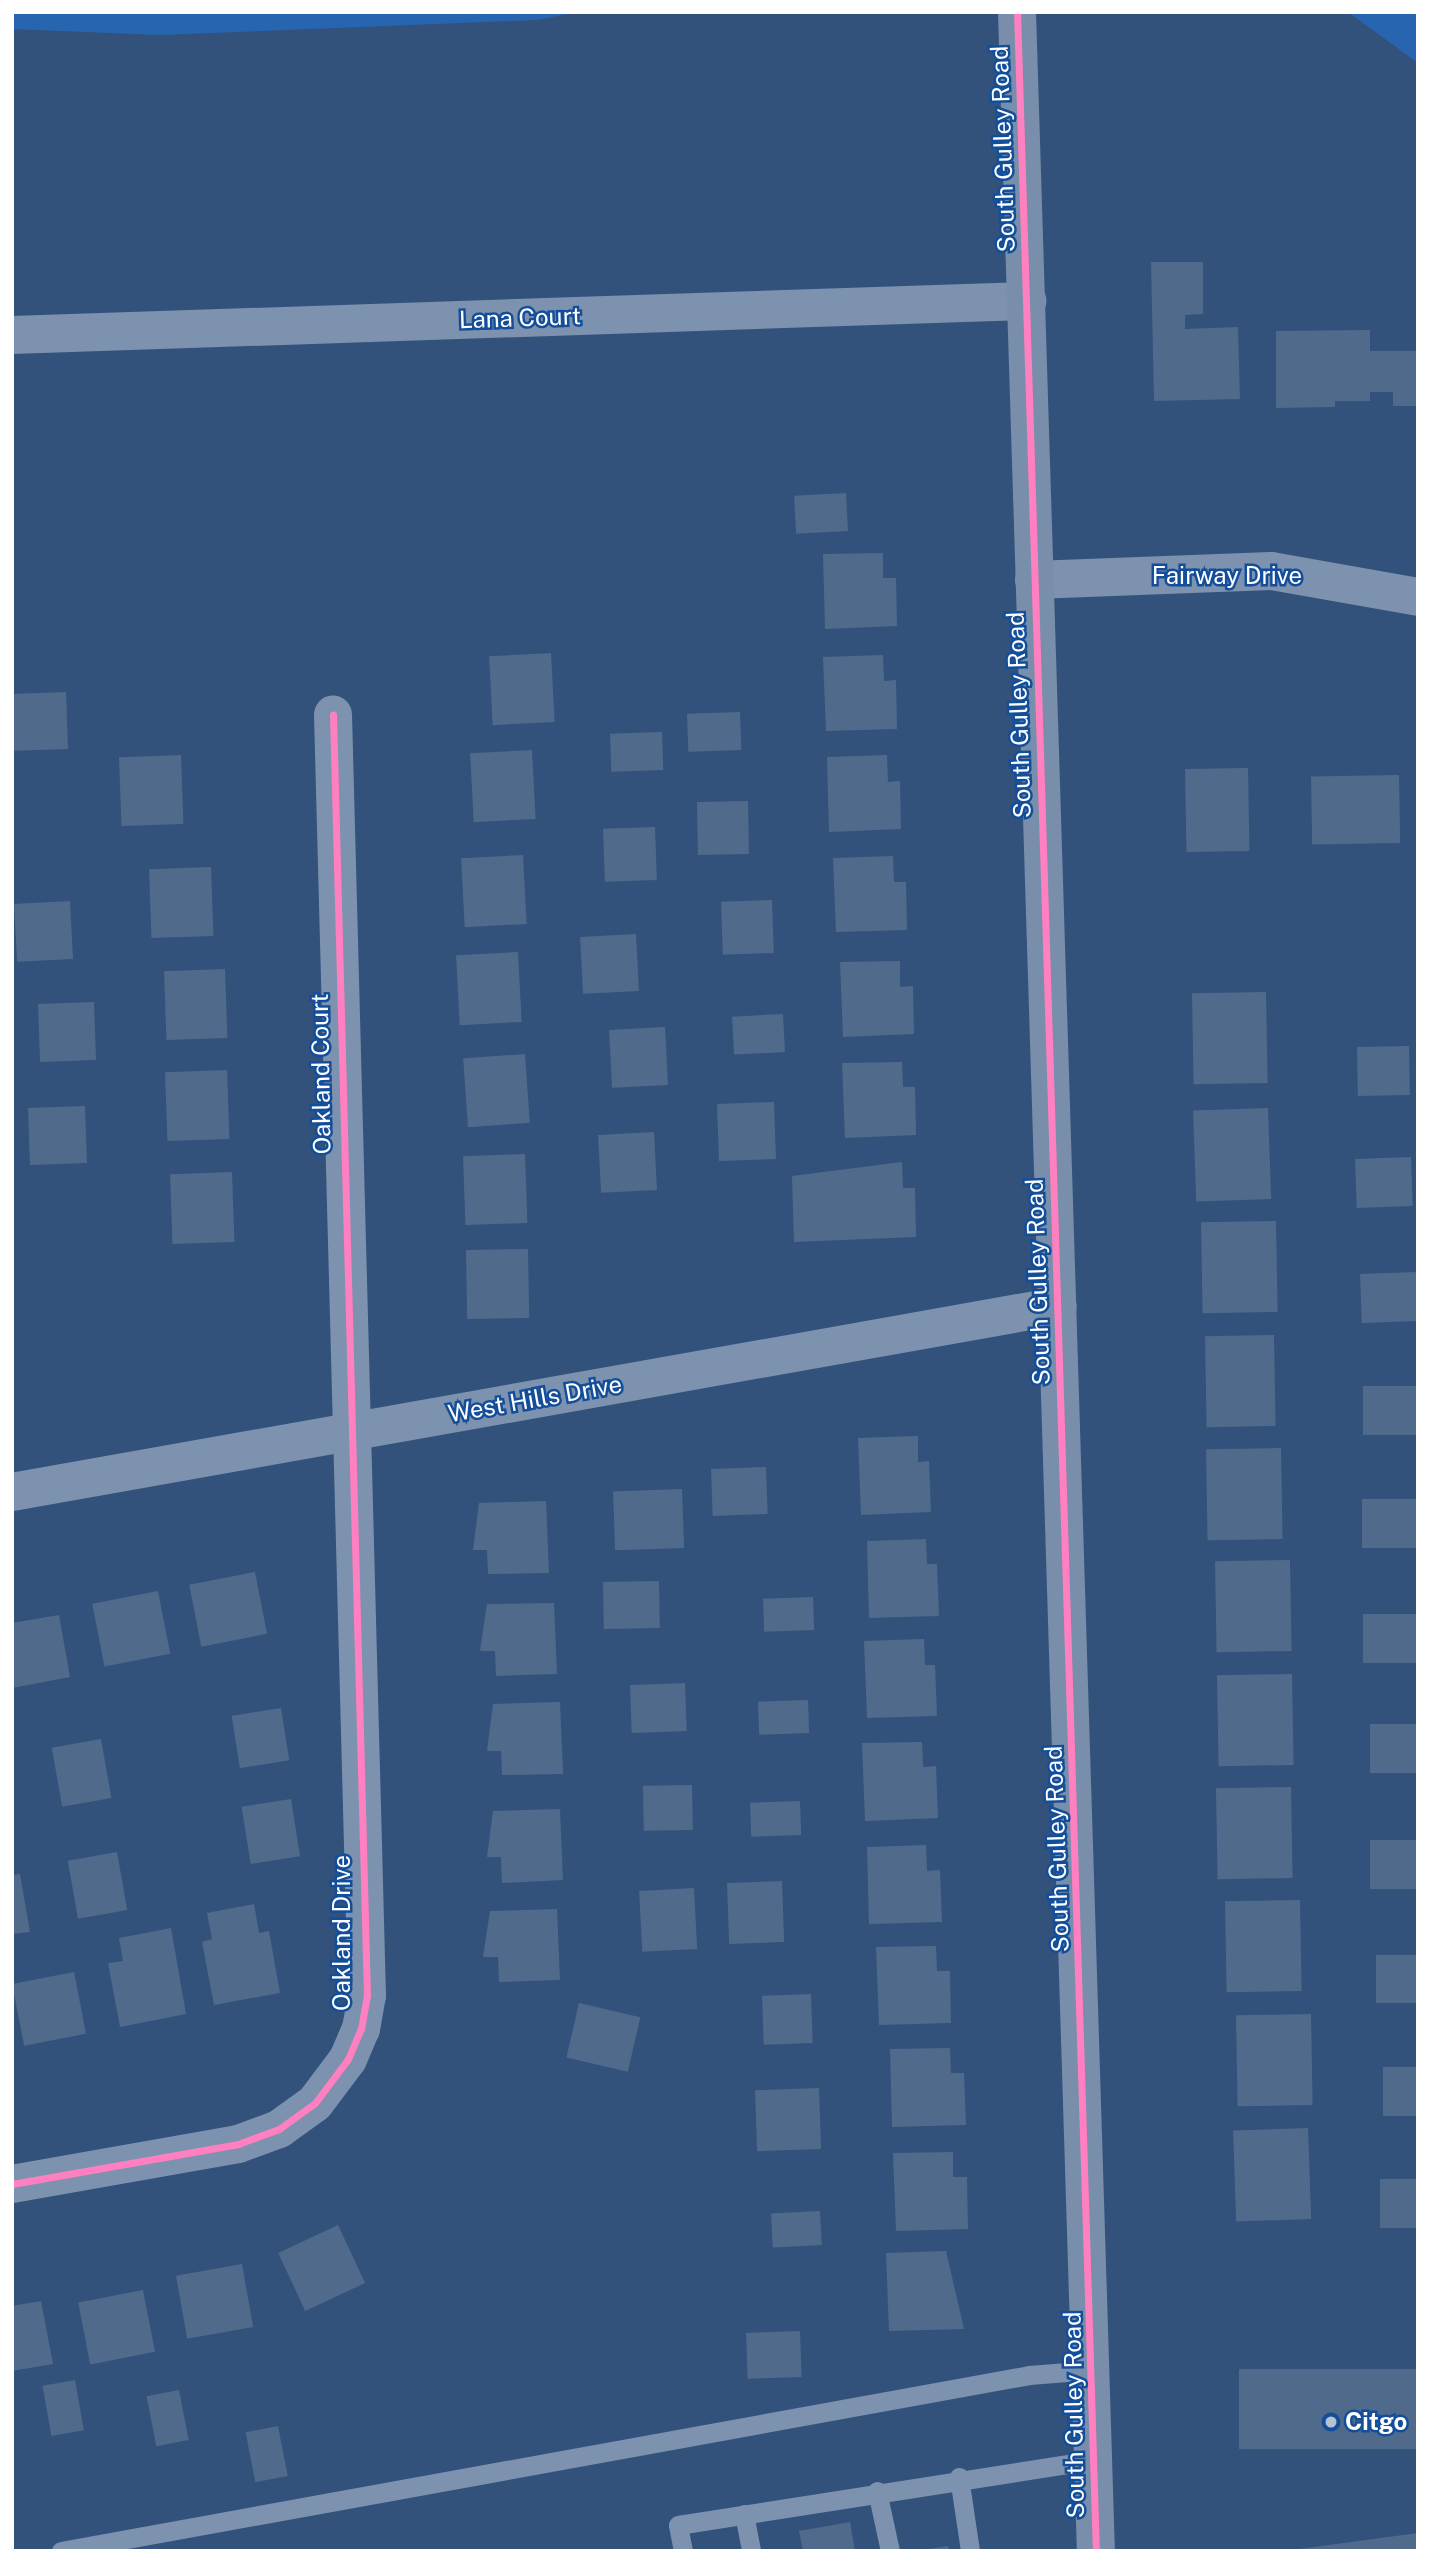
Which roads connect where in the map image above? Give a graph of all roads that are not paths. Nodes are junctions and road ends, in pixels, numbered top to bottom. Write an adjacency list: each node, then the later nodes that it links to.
1 (1017, 12): 2 (street, South Gulley Road)
2 (1027, 301): 3 (street, Lana Court); 4 (street, South Gulley Road)
3 (12, 335)
4 (1034, 580): 5 (street, Fairway Drive); 7 (street, South Gulley Road)
5 (1418, 597)
6 (333, 714): 8 (street, Oakland Court)
7 (1058, 1306): 8 (street, West Hills Drive); 11 (street, South Gulley Road)
8 (348, 1432): 9 (street, West Hills Drive); 10 (street, Oakland Drive)
9 (12, 1492)
10 (12, 2184)
11 (1093, 2370): 12 (street, South Gulley Road); 16 (lane)
12 (1094, 2459): 13 (lane); 21 (street, South Gulley Road)
13 (959, 2477): 14 (lane); 20 (lane)
14 (877, 2491): 15 (lane); 19 (lane)
15 (744, 2514): 17 (lane); 18 (lane)
16 (61, 2551)
17 (683, 2551)
18 (751, 2551)
19 (890, 2551)
20 (970, 2551)
21 (1096, 2551)

